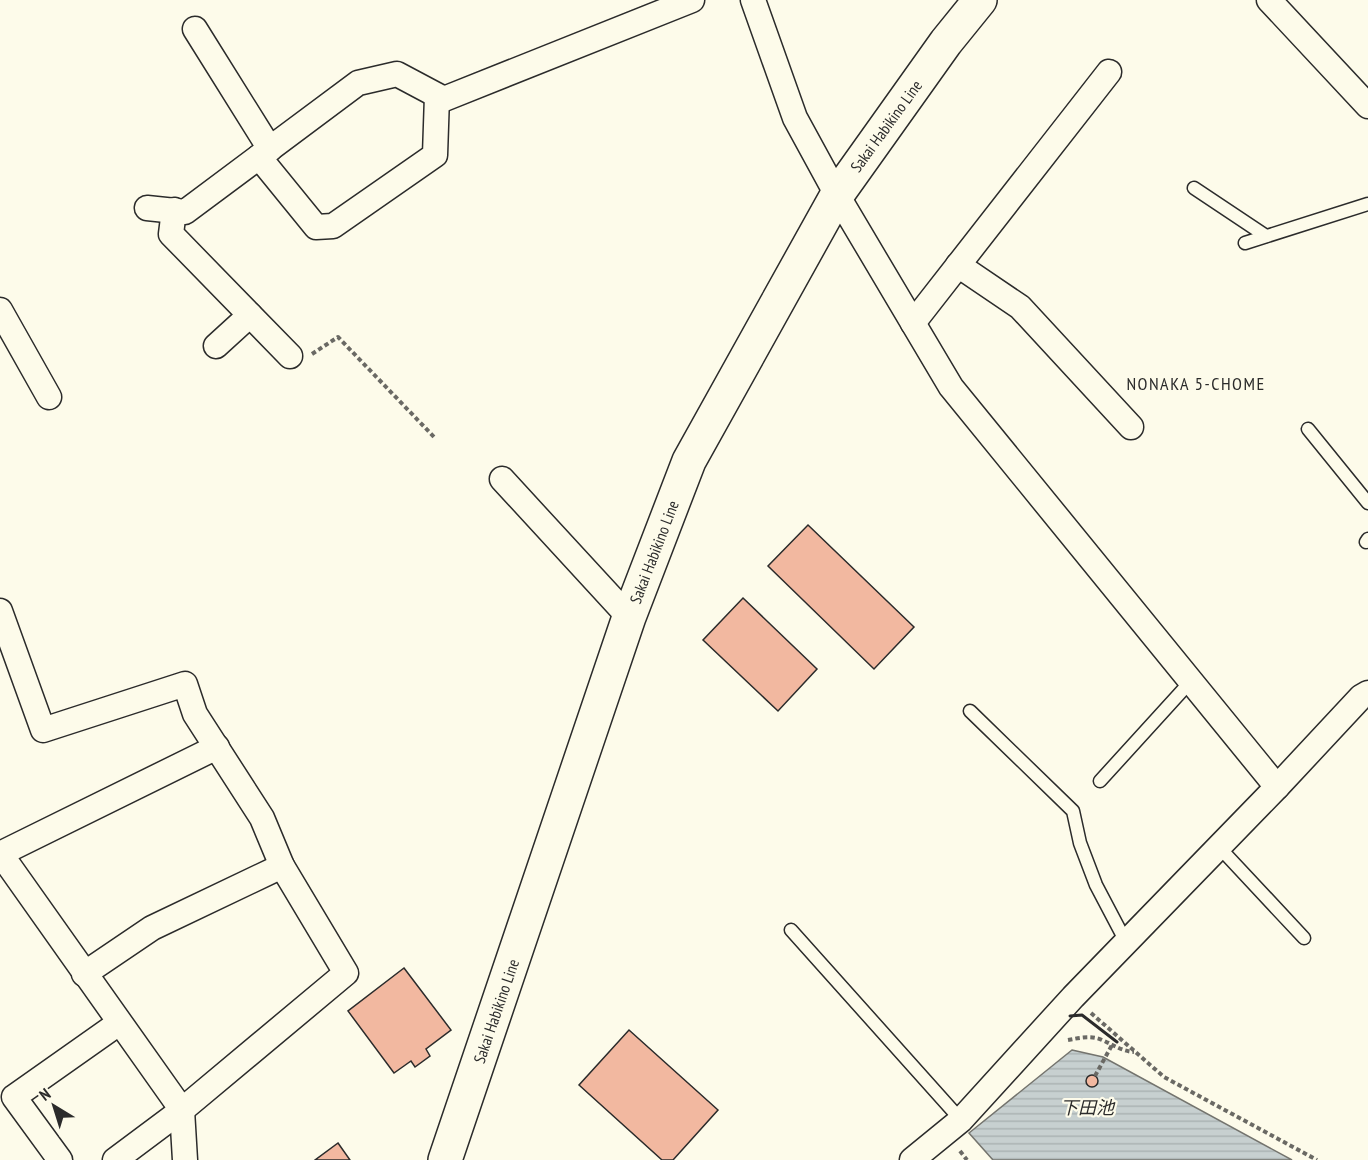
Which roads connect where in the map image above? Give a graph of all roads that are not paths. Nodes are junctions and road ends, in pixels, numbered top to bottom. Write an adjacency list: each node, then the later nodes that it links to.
1 (692, 0): 7 (street)
2 (753, 0): 11 (street)
3 (980, 0): 11 (main road, Sakai Habikino Line)
4 (1269, 0): 8 (street)
5 (195, 29): 9 (street)
6 (1109, 72): 17 (street)
7 (437, 96): 9 (street); 9 (street)
8 (1368, 106)
9 (264, 153): 14 (street)
10 (1194, 189): 15 (lane)
11 (837, 195): 19 (street); 29 (main road, Sakai Habikino Line)
12 (1368, 204): 15 (lane)
13 (147, 208): 14 (street)
14 (174, 210): 18 (street)
15 (1266, 236): 16 (lane)
16 (1245, 243)
17 (958, 265): 19 (street); 24 (street)
18 (250, 315): 21 (street); 22 (street)
19 (913, 323): 31 (street)
20 (3, 325): 23 (street)
21 (216, 346)
22 (290, 356)
23 (49, 397)
24 (1131, 427)
25 (1308, 429): 27 (lane)
26 (502, 479): 29 (street)
27 (1368, 503)
28 (0, 611): 30 (street)
29 (629, 617): 50 (main road, Sakai Habikino Line)
30 (10, 668): 34 (street)
31 (1191, 681): 35 (lane); 36 (street)
32 (1366, 698): 36 (street)
33 (970, 711): 42 (lane)
34 (217, 747): 38 (street); 39 (street)
35 (1100, 781)
36 (1277, 787): 37 (street)
37 (1219, 847): 41 (lane); 42 (street)
38 (0, 854): 43 (street)
39 (282, 866): 43 (street); 45 (street)
40 (791, 930): 46 (lane)
41 (1304, 938)
42 (1126, 942): 46 (street)
43 (84, 974): 44 (street)
44 (119, 1023): 45 (street); 47 (street)
45 (182, 1110): 48 (street); 49 (street)
46 (961, 1120): 51 (street)
47 (60, 1160)
48 (115, 1160)
49 (185, 1160)
50 (445, 1160)
51 (912, 1160)

